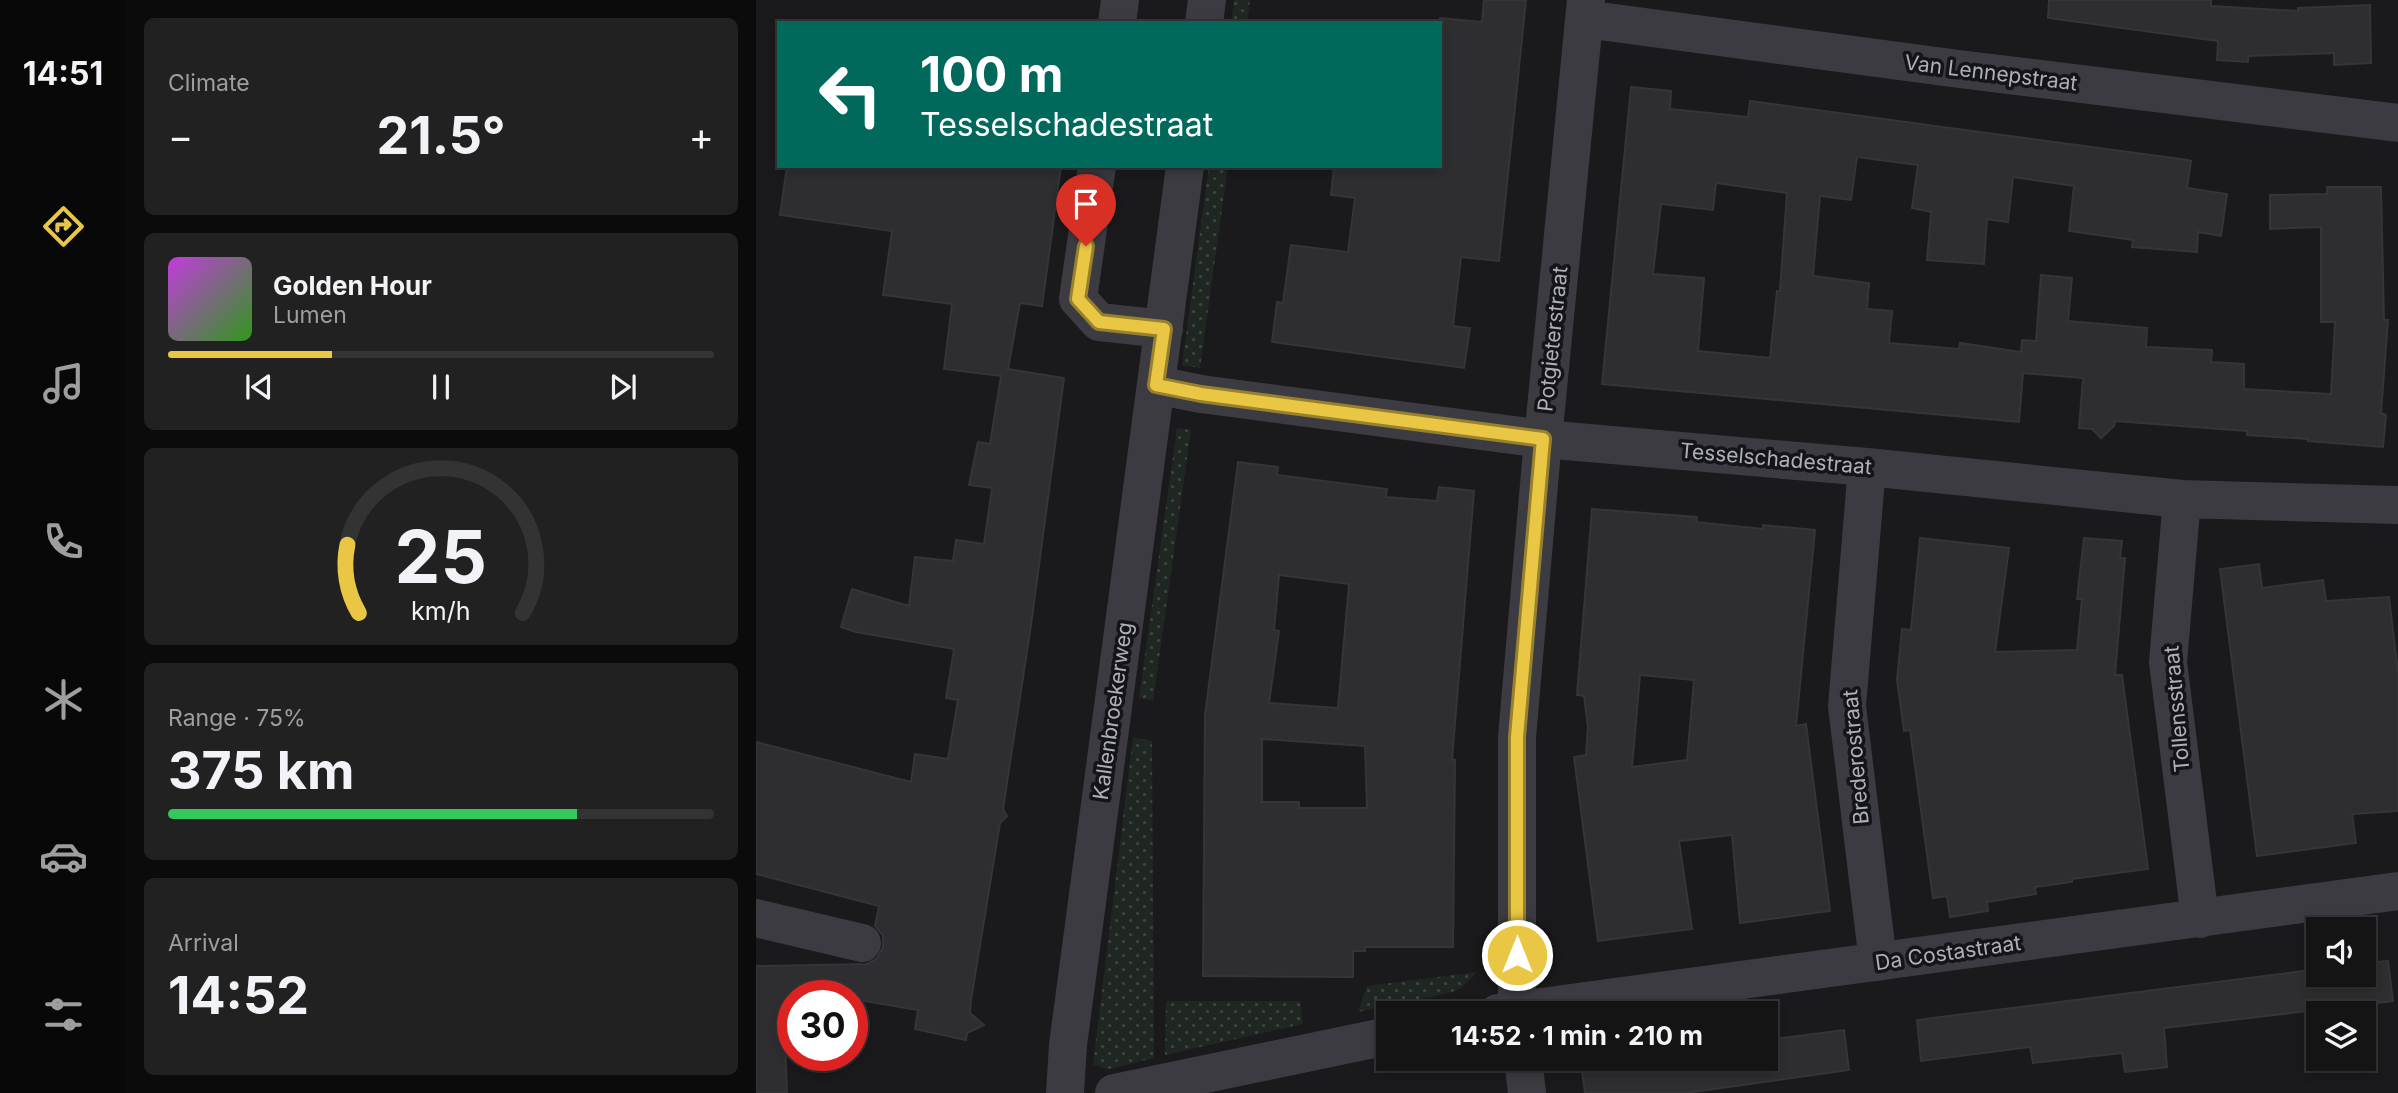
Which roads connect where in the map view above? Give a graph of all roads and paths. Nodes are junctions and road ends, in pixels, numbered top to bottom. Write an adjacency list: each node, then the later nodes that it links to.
1 (1120, 0): 4 (street)
2 (1207, 0): 5 (street)
3 (1585, 10): 6 (street, Van Lennepstraat); 11 (street, Potgieterstraat)
4 (1117, 21)
5 (1204, 21)
6 (2398, 123)
7 (1097, 168): 9 (street)
8 (1185, 168): 9 (street, Kallenbroekerweg)
9 (1164, 329): 10 (street, Kallenbroekerweg)
10 (1156, 385): 11 (street, Tesselschadestraat); 24 (street, Kallenbroekerweg)
11 (1543, 439): 12 (street, Tesselschadestraat); 20 (street, Potgieterstraat)
12 (1867, 467): 13 (street, Tesselschadestraat); 19 (street, Brederostraat)
13 (2182, 499): 14 (street, Tesselschadestraat); 17 (street, Tollensstraat)
14 (2398, 505)
15 (2398, 891): 17 (street, Da Costastraat)
16 (756, 918): 18 (street)
17 (2200, 919): 19 (street, Da Costastraat)
18 (862, 943)
19 (1878, 962): 21 (street, Da Costastraat)
20 (1511, 1001)
21 (1592, 1001)
22 (1376, 1038): 25 (street)
23 (1524, 1071): 26 (street)
24 (1066, 1093)
25 (1114, 1093)
26 (1527, 1093)

